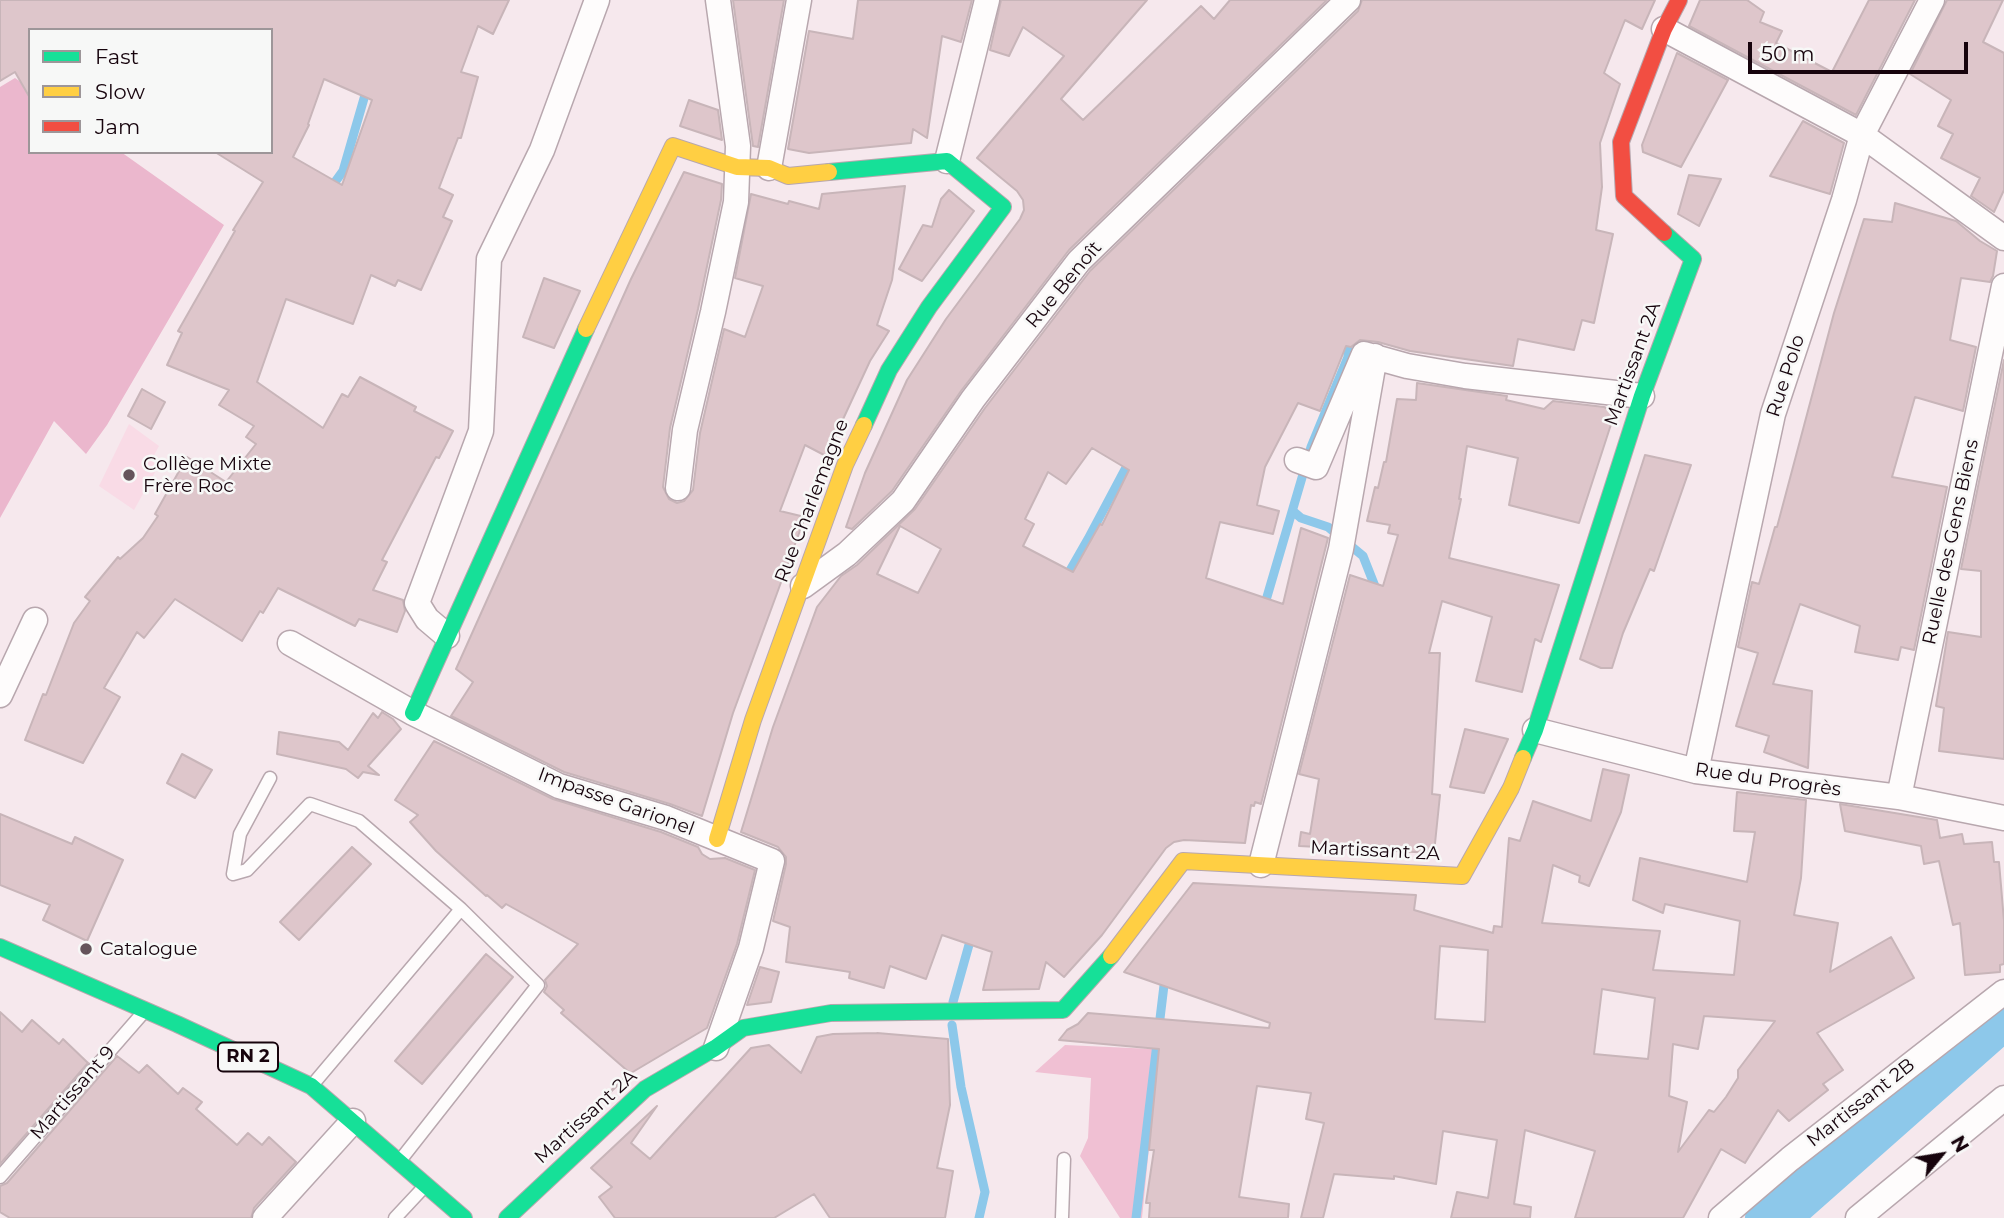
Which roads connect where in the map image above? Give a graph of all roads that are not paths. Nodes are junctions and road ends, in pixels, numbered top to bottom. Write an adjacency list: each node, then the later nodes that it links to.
1 (597, 0): 21 (street)
2 (718, 0): 11 (street)
3 (799, 0): 12 (street)
4 (987, 0): 10 (street)
5 (1348, 0): 19 (street, Rue Benoît)
6 (1679, 0): 8 (street, Martissant 2A)
7 (1932, 0): 9 (street, Rue Polo)
8 (1664, 29): 9 (street); 16 (street, Martissant 2A)
9 (1862, 135): 13 (street); 26 (street, Rue Polo)
10 (947, 161): 12 (street); 19 (street, Rue Charlemagne)
11 (737, 167): 12 (street); 18 (street); 21 (street)
12 (769, 168)
13 (2004, 238)
14 (2004, 286): 28 (street, Ruelle des Gens Biens)
15 (1375, 356): 16 (street); 17 (street); 31 (street)
16 (1642, 396): 25 (street, Martissant 2A)
17 (1306, 463)
18 (678, 488)
19 (802, 586): 30 (street, Rue Charlemagne)
20 (35, 620): 23 (street)
21 (447, 636): 24 (street)
22 (290, 643): 24 (street, Impasse Garionel)
23 (0, 695)
24 (413, 713): 30 (street, Impasse Garionel)
25 (1535, 730): 26 (street, Rue du Progrès); 31 (street, Martissant 2A)
26 (1696, 771): 28 (street, Rue du Progrès)
27 (270, 778): 32 (lane)
28 (1899, 797): 29 (street, Rue du Progrès)
29 (2004, 818)
30 (717, 839): 36 (street, Impasse Garionel)
31 (1261, 865): 36 (street, Martissant 2A)
32 (461, 909): 37 (lane); 41 (lane)
33 (0, 947): 35 (street, RN 2)
34 (2004, 992): 49 (street, Martissant 2B)
35 (146, 1010): 37 (street, RN 2); 42 (lane, Martissant 9)
36 (715, 1048): 47 (street, Martissant 2A)
37 (311, 1086): 39 (street, RN 2)
38 (2004, 1098): 50 (street)
39 (353, 1121): 41 (street, RN 2); 44 (street)
40 (1064, 1159): 48 (lane)
41 (400, 1160): 43 (street, RN 2)
42 (0, 1177)
43 (427, 1184): 45 (lane); 46 (street, RN 2)
44 (265, 1218)
45 (395, 1218)
46 (464, 1218)
47 (508, 1218)
48 (1062, 1218)
49 (1721, 1218)
50 (1858, 1218)

